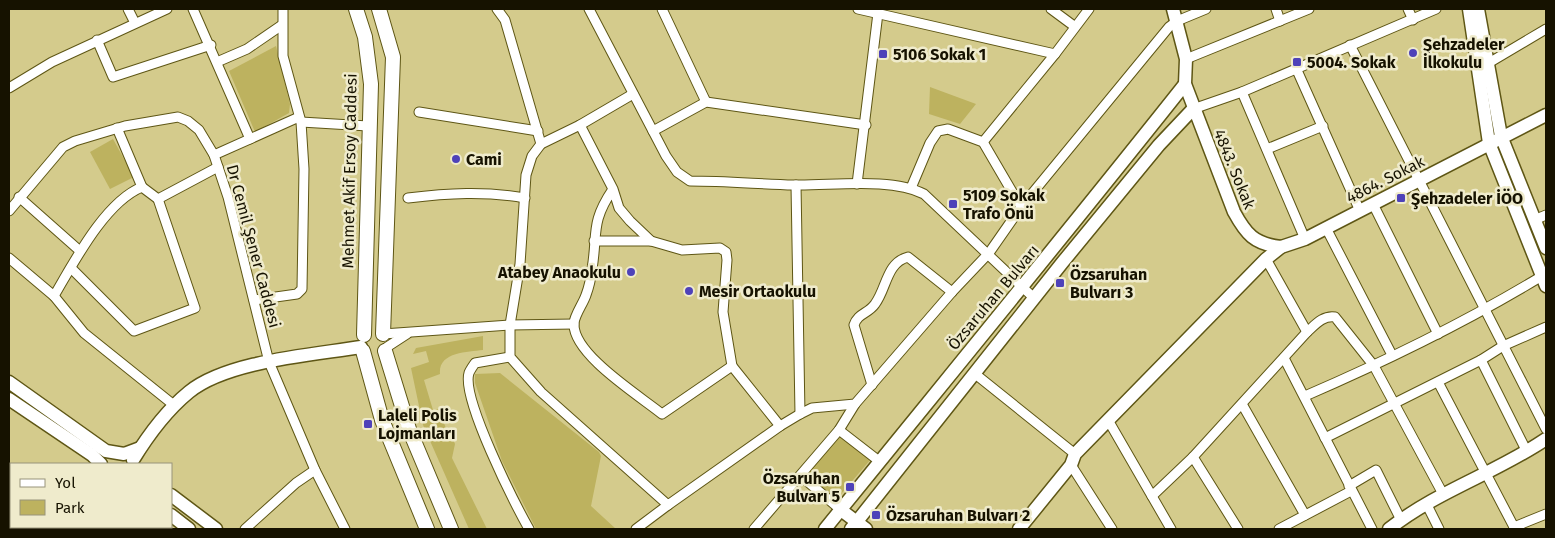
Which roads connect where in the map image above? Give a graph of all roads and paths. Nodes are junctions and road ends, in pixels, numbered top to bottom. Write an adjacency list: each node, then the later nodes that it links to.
1 (128, 9): 24 (street)
2 (167, 9): 24 (street)
3 (194, 9): 29 (street)
4 (283, 9): 25 (street)
5 (356, 9): 47 (main road, Mehmet Akif Ersoy Caddesi)
6 (378, 9): 100 (main road)
7 (497, 9): 50 (street)
8 (589, 9): 39 (street)
9 (662, 9): 40 (street)
10 (858, 9): 20 (street)
11 (1051, 9): 26 (street)
12 (1089, 9): 26 (street)
13 (1206, 9): 21 (street)
14 (1276, 9): 23 (street)
15 (1309, 9): 23 (street)
16 (1408, 9): 22 (street)
17 (1436, 9): 22 (street)
18 (1469, 9): 55 (street)
19 (1478, 9): 34 (street)
20 (878, 13): 31 (street); 46 (street)
21 (1175, 15): 32 (street); 71 (street)
22 (1413, 20): 30 (street)
23 (1280, 21): 32 (street)
24 (135, 23): 28 (street)
25 (282, 25): 33 (street); 44 (street)
26 (1074, 26): 31 (street)
27 (1546, 28): 34 (street)
28 (98, 40): 29 (street); 37 (street)
29 (211, 45): 33 (street)
30 (1350, 45): 35 (street); 60 (street)
31 (1055, 54): 54 (street)
32 (1186, 59): 36 (street)
33 (217, 62): 53 (street)
34 (1487, 64): 52 (street)
35 (1296, 68): 38 (street); 48 (street)
36 (1185, 84): 41 (street, 4843. Sokak); 88 (street, Özsaruhan Bulvarı)
37 (9, 88)
38 (1242, 92): 41 (street); 57 (street)
39 (633, 94): 45 (street); 51 (street)
40 (706, 102): 46 (street); 51 (street)
41 (1193, 109): 80 (street, 4843. Sokak); 91 (street, Özsaruhan Bulvarı)
42 (418, 112): 50 (street)
43 (1546, 115): 52 (street, 4864. Sokak)
44 (300, 119): 47 (street); 53 (street); 92 (street)
45 (580, 125): 56 (street); 65 (street)
46 (866, 125): 61 (street)
47 (368, 126): 99 (main road, Mehmet Akif Ersoy Caddesi)
48 (1322, 126): 57 (street); 73 (street)
49 (117, 128): 58 (street, Dr Cemil Şener Caddesi); 63 (street); 66 (street, Dr Cemil Şener Caddesi)
50 (538, 131): 56 (street)
51 (653, 131): 62 (street)
52 (1501, 136): 55 (street, 4864. Sokak); 75 (street)
53 (250, 140): 58 (street)
54 (983, 142): 64 (street); 71 (street)
55 (1489, 143): 60 (street, 4864. Sokak); 87 (street)
56 (541, 144): 68 (street)
57 (1267, 149): 77 (street)
58 (214, 155): 59 (street, Dr Cemil Şener Caddesi)
59 (218, 167): 69 (street); 92 (street, Dr Cemil Şener Caddesi)
60 (1420, 180): 70 (street, 4864. Sokak); 93 (street)
61 (857, 184): 62 (street); 64 (street)
62 (796, 185): 119 (street)
63 (142, 187): 69 (street); 82 (street)
64 (912, 188): 83 (street)
65 (613, 189): 78 (street); 79 (street)
66 (19, 197): 72 (street, Dr Cemil Şener Caddesi); 82 (street)
67 (408, 198): 68 (street)
68 (525, 198): 95 (street)
69 (158, 199): 86 (street)
70 (1373, 204): 73 (street, 4864. Sokak); 98 (street)
71 (1021, 207): 83 (street)
72 (9, 211)
73 (1360, 211): 76 (street, 4864. Sokak)
74 (1546, 215): 75 (street)
75 (1534, 220): 81 (street)
76 (1326, 228): 77 (street, 4864. Sokak); 102 (street)
77 (1305, 239): 80 (street, 4864. Sokak)
78 (594, 241): 79 (street); 94 (street)
79 (651, 241): 107 (street)
80 (1281, 247): 85 (street)
81 (1546, 248)
82 (80, 251): 86 (street)
83 (988, 253): 88 (street); 89 (street)
84 (9, 258): 90 (street)
85 (1266, 259): 97 (street); 120 (street)
86 (71, 268): 90 (street)
87 (1544, 281): 93 (street)
88 (1023, 287): 91 (street); 130 (street, Özsaruhan Bulvarı)
89 (952, 292): 112 (street); 112 (street)
90 (54, 296): 118 (street)
91 (1034, 298): 109 (street, Özsaruhan Bulvarı)
92 (254, 300): 106 (street, Dr Cemil Şener Caddesi)
93 (1485, 311): 98 (street); 101 (street)
94 (574, 324): 95 (street); 107 (street)
95 (510, 325): 100 (street); 103 (street)
96 (1546, 327): 101 (street)
97 (1307, 332): 104 (street); 108 (street)
98 (1438, 334): 102 (street)
99 (363, 344): 100 (main road); 100 (main road); 106 (street); 154 (main road, Mehmet Akif Ersoy Caddesi)
100 (385, 344): 155 (main road)
101 (1503, 346): 105 (street); 122 (street)
102 (1392, 355): 108 (street)
103 (510, 357): 141 (street); 156 (street)
104 (1284, 358): 113 (street); 117 (street)
105 (1481, 360): 111 (street); 126 (street)
106 (269, 362): 118 (street); 133 (street, Dr Cemil Şener Caddesi)
107 (732, 366): 121 (street)
108 (1374, 366): 113 (street); 115 (street)
109 (974, 373): 129 (street); 147 (street, Özsaruhan Bulvarı)
110 (9, 382): 128 (street)
111 (1438, 382): 115 (street); 134 (street)
112 (872, 385): 116 (street)
113 (1305, 396): 124 (street)
114 (9, 399): 131 (street)
115 (1395, 403): 124 (street); 137 (street)
116 (855, 404): 119 (street); 123 (street)
117 (1242, 404): 127 (street); 144 (street)
118 (174, 406): 128 (street)
119 (800, 414): 121 (street)
120 (1108, 420): 129 (street); 138 (street)
121 (780, 426): 141 (street)
122 (1546, 429)
123 (839, 430): 130 (street); 135 (street)
124 (1325, 438): 136 (street)
125 (1546, 439): 126 (street)
126 (1527, 452): 134 (street)
127 (1193, 457): 138 (street); 162 (street)
128 (127, 458): 132 (street)
129 (1073, 460): 159 (street); 160 (street)
130 (879, 462): 142 (street, Özsaruhan Bulvarı)
131 (100, 463)
132 (110, 463)
133 (315, 470): 152 (street); 153 (street, Dr Cemil Şener Caddesi)
134 (1484, 473): 137 (street); 149 (street)
135 (801, 476): 142 (street); 157 (street)
136 (1350, 488): 144 (street); 146 (street); 164 (street)
137 (1443, 494): 140 (street)
138 (1152, 496): 161 (street)
139 (172, 497): 151 (street)
140 (1426, 503): 146 (street); 166 (street)
141 (668, 505): 148 (street)
142 (841, 510): 147 (street); 158 (street, Özsaruhan Bulvarı)
143 (1546, 514): 149 (street)
144 (1305, 515): 163 (street)
145 (172, 516): 150 (street)
146 (1401, 520): 165 (street)
147 (858, 527)
148 (640, 528)
149 (1515, 528)
150 (189, 529)
151 (216, 529)
152 (245, 529)
153 (346, 529)
154 (427, 529)
155 (451, 529)
156 (529, 529)
157 (754, 529)
158 (825, 529)
159 (1019, 529)
160 (1112, 529)
161 (1171, 529)
162 (1238, 529)
163 (1279, 529)
164 (1372, 529)
165 (1389, 529)
166 (1439, 529)

